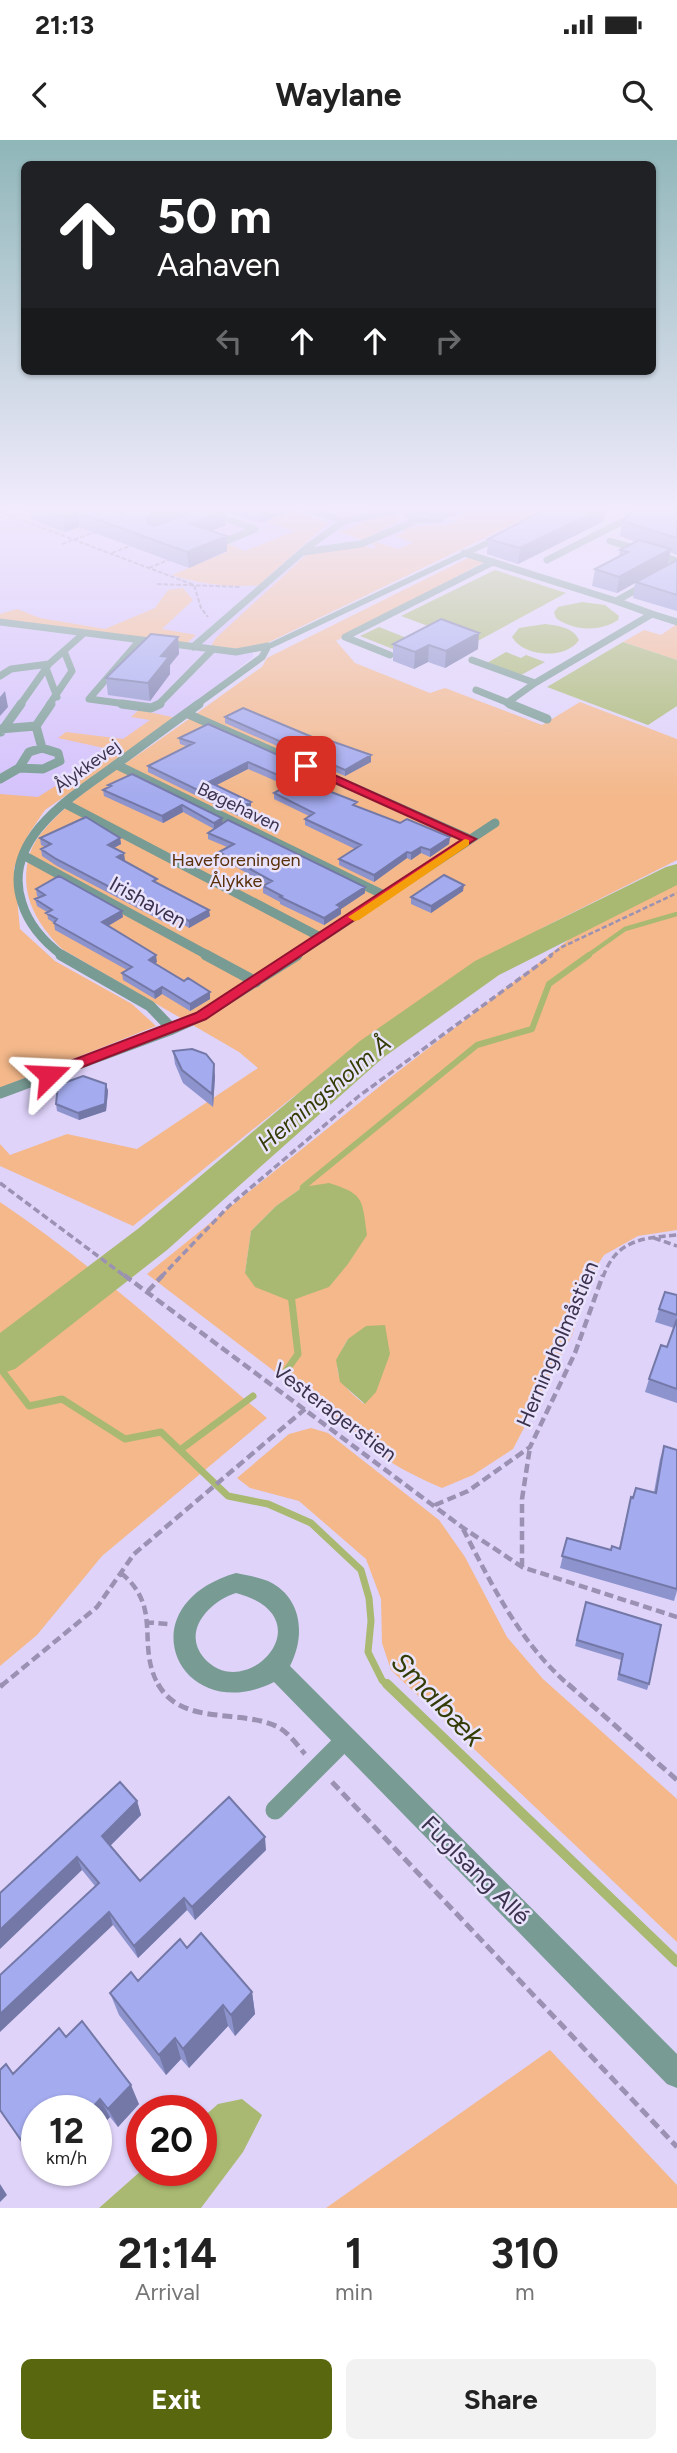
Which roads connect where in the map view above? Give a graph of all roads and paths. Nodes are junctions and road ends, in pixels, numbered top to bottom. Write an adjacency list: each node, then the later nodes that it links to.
1 (200, 605): 9 (path)
2 (242, 605): 9 (lane)
3 (355, 605): 13 (street, Ålykkevej)
4 (409, 605): 16 (lane)
5 (626, 605): 6 (lane)
6 (652, 614): 8 (lane); 20 (lane)
7 (0, 622): 10 (lane)
8 (677, 622)
9 (216, 627): 12 (lane)
10 (83, 634): 11 (lane); 15 (lane)
11 (140, 640): 12 (lane); 14 (lane)
12 (193, 646): 14 (lane)
13 (268, 646): 14 (lane); 24 (lane, Ålykkevej)
14 (213, 649)
15 (64, 650): 18 (lane); 22 (lane)
16 (390, 655)
17 (472, 660): 20 (lane)
18 (48, 666): 19 (lane); 22 (lane); 27 (lane)
19 (0, 676)
20 (535, 683): 23 (lane)
21 (476, 690): 23 (lane)
22 (57, 697): 26 (lane)
23 (507, 703): 25 (lane)
24 (188, 714): 29 (lane, Ålykkevej); 34 (lane)
25 (547, 719)
26 (36, 726): 27 (lane); 28 (lane)
27 (1, 730)
28 (42, 748): 30 (lane); 30 (lane)
29 (117, 765): 32 (lane, Ålykkevej); 37 (lane, Bøgehaven)
30 (19, 768): 31 (lane)
31 (0, 779)
32 (64, 803): 35 (lane, Ålykkevej); 38 (lane)
33 (495, 823): 34 (lane)
34 (470, 839): 37 (lane)
35 (23, 855): 39 (lane, Irishaven); 40 (lane, Ålykkevej)
36 (677, 893): 46 (path)
37 (386, 896): 38 (lane)
38 (322, 938): 39 (lane)
39 (256, 982): 40 (lane)
40 (172, 1029): 41 (lane)
41 (0, 1093)
42 (0, 1183): 46 (path, Vesteragerstien)
43 (677, 1235): 44 (path, Herningholmåstien)
44 (652, 1237): 45 (path); 48 (path, Herningholmåstien)
45 (677, 1246)
46 (147, 1291): 47 (path, Vesteragerstien)
47 (305, 1409): 49 (path, Vesteragerstien); 52 (path)
48 (530, 1447): 49 (path, Herningholmåstien); 51 (path, Herningholmåstien)
49 (434, 1505): 50 (path, Vesteragerstien)
50 (462, 1527): 51 (path, Vesteragerstien); 58 (path)
51 (522, 1567): 53 (path, Vesteragerstien)
52 (121, 1573): 55 (path); 57 (path)
53 (677, 1617)
54 (275, 1667): 54 (street); 56 (street, Fuglsang Allé)
55 (0, 1687)
56 (346, 1739): 57 (lane); 60 (street, Fuglsang Allé)
57 (318, 1768): 59 (lane); 61 (path)
58 (677, 1780)
59 (275, 1810)
60 (677, 2074)
61 (677, 2147)

